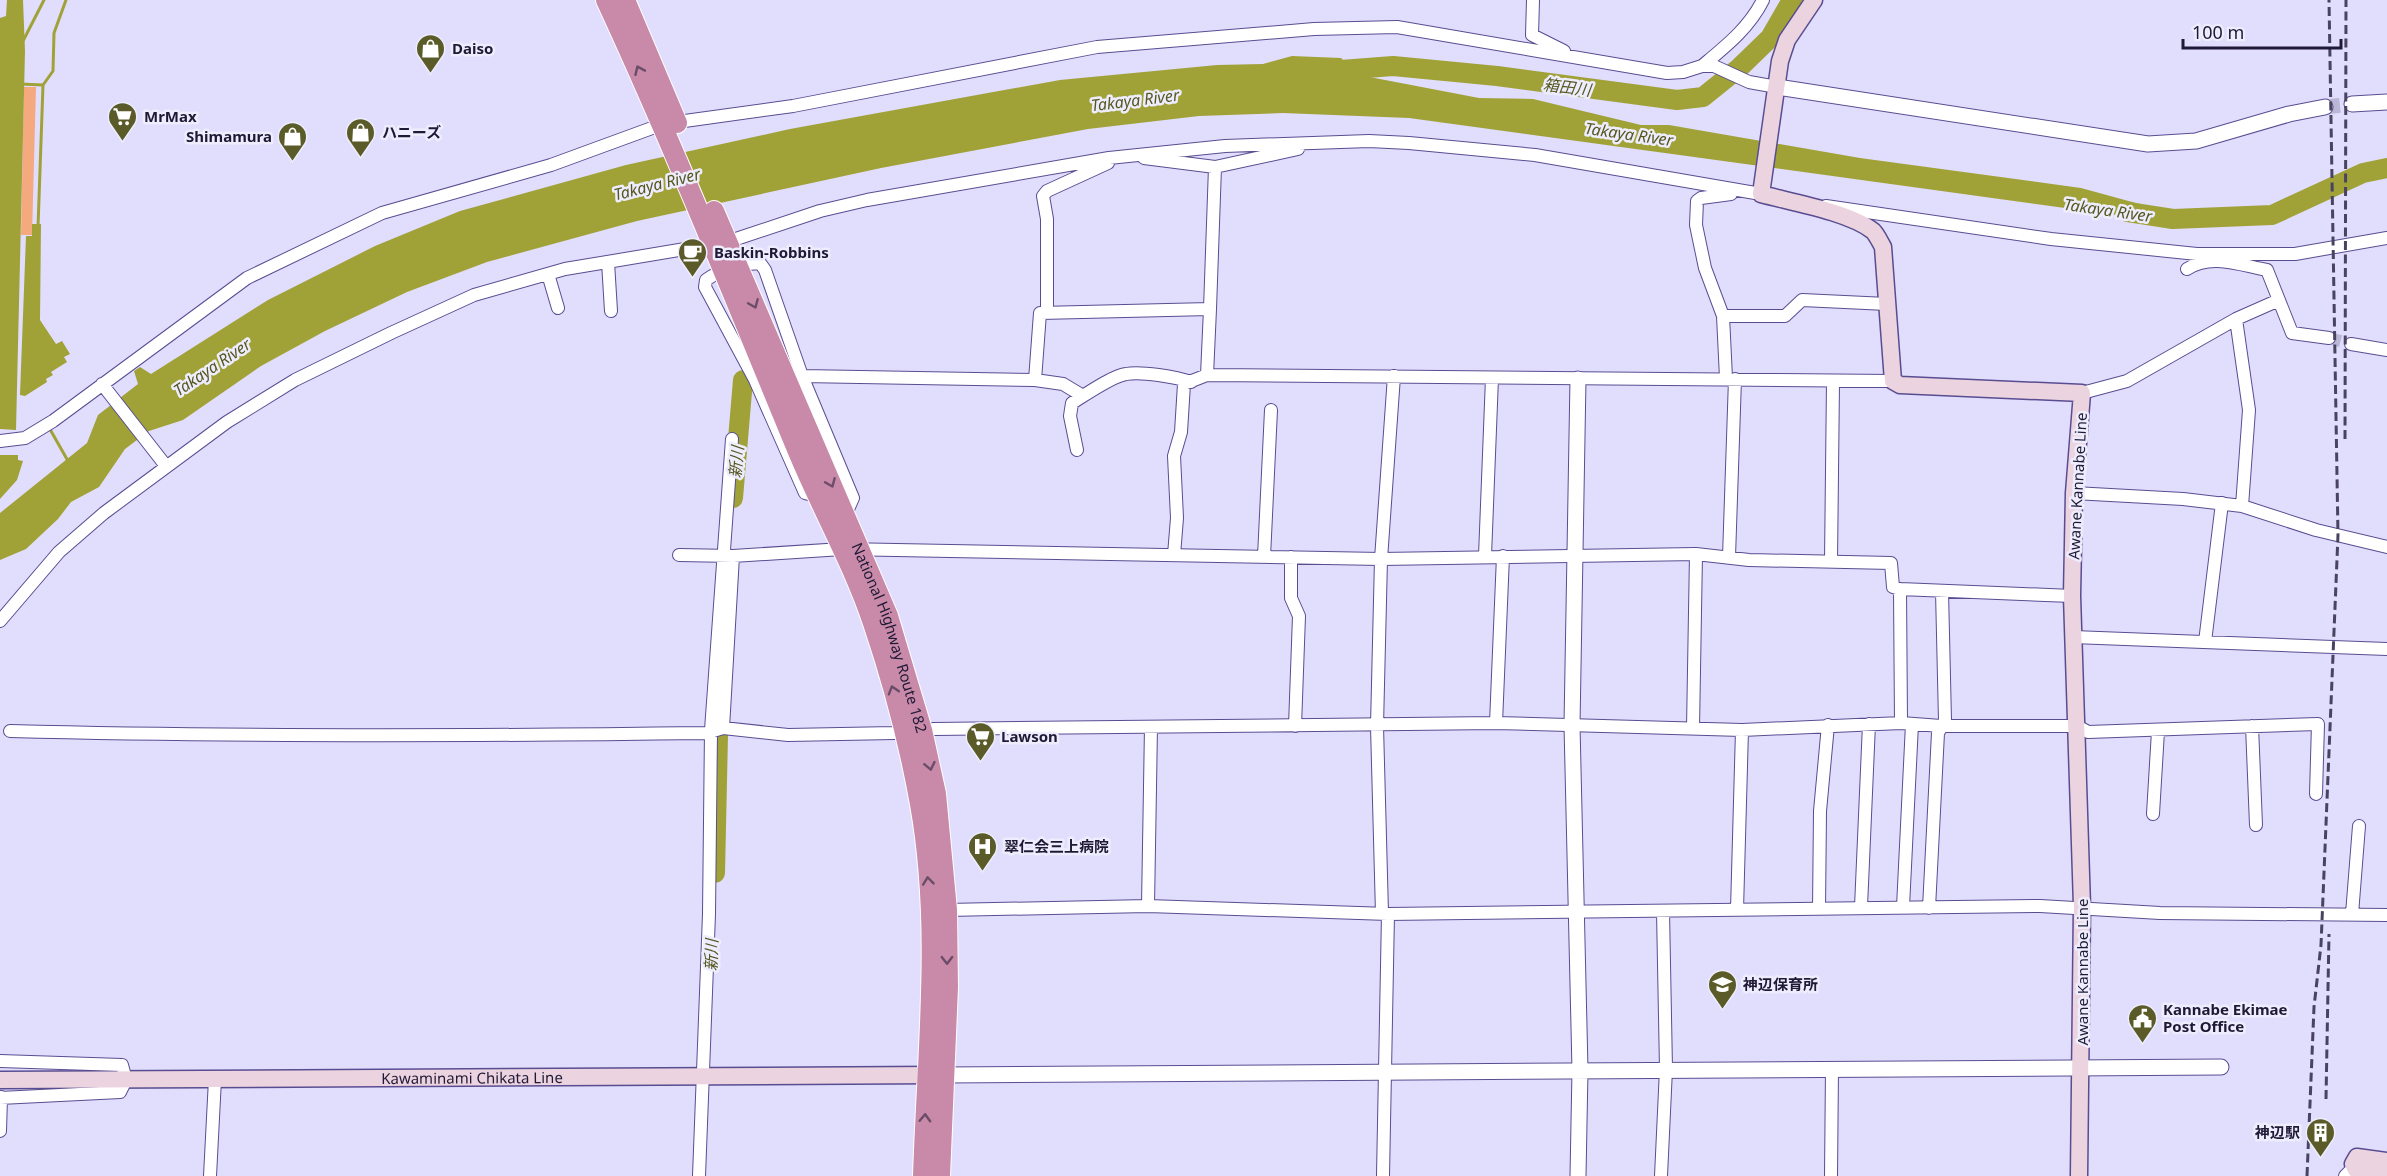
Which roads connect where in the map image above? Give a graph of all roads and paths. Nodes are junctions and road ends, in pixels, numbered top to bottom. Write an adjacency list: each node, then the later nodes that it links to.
1 (606, 0): 12 (highway, National Highway Route 182, one-way to 1)
2 (625, 0): 12 (highway, National Highway Route 182)
3 (1533, 0): 6 (street)
4 (1763, 0): 7 (street)
5 (1814, 0): 8 (main road)
6 (1570, 55): 7 (street); 12 (street)
7 (1708, 66): 8 (street)
8 (1776, 92): 11 (street); 18 (main road)
9 (2387, 102): 10 (street)
10 (2352, 104)
11 (2325, 107)
12 (672, 129): 20 (highway, National Highway Route 182); 48 (street)
13 (1314, 143): 14 (street); 16 (street); 17 (street)
14 (1138, 154): 15 (street); 16 (street)
15 (1109, 158): 20 (street); 32 (street)
16 (1215, 167): 30 (street)
17 (1743, 192): 18 (street); 33 (street)
18 (1761, 192): 19 (main road)
19 (1813, 207): 21 (street); 28 (main road)
20 (718, 238): 22 (street); 57 (highway, National Highway Route 182); 60 (highway, National Highway Route 182, one-way to 60)
21 (2387, 238)
22 (608, 262): 25 (street); 31 (street)
23 (748, 264): 39 (street)
24 (2187, 269): 27 (street)
25 (548, 274): 29 (street); 55 (street)
26 (712, 276): 57 (street)
27 (2278, 300): 34 (street); 35 (street)
28 (1887, 304): 33 (street); 45 (main road)
29 (558, 308)
30 (1210, 309): 32 (street); 38 (street)
31 (611, 311)
32 (1047, 313): 44 (street)
33 (1723, 316): 42 (street)
34 (2236, 319): 49 (street); 59 (street)
35 (2329, 338)
36 (2350, 344): 37 (street)
37 (2387, 350)
38 (1207, 375): 40 (street); 46 (street)
39 (802, 376): 44 (street); 60 (street)
40 (1394, 376): 41 (street); 73 (street)
41 (1492, 378): 43 (street); 67 (street)
42 (1731, 378): 43 (street); 47 (street); 72 (street)
43 (1578, 379): 69 (street)
44 (1035, 380): 50 (street)
45 (1893, 381): 47 (street); 49 (main road, Awane Kannabe Line)
46 (1191, 382): 50 (street); 66 (street)
47 (1833, 382): 74 (street)
48 (104, 387): 53 (street); 55 (street)
49 (2082, 393): 56 (main road, Awane Kannabe Line)
50 (1083, 396): 54 (street)
51 (1271, 410): 70 (street)
52 (732, 439): 65 (street)
53 (0, 441)
54 (1077, 450)
55 (163, 462): 78 (street)
56 (2074, 493): 58 (street); 77 (main road, Awane Kannabe Line)
57 (816, 496): 62 (highway, National Highway Route 182)
58 (2222, 503): 59 (street); 80 (street)
59 (2242, 506): 61 (street)
60 (845, 516): 62 (highway, National Highway Route 182)
61 (2387, 547)
62 (850, 549): 65 (street); 66 (street); 97 (highway, National Highway Route 182)
63 (1696, 554): 69 (street); 72 (street); 93 (street)
64 (679, 555): 65 (street)
65 (728, 555): 94 (street)
66 (1174, 555): 70 (street)
67 (1485, 556): 68 (street); 73 (street)
68 (1503, 556): 69 (street); 82 (street)
69 (1574, 556): 85 (street)
70 (1264, 557): 71 (street)
71 (1291, 557): 73 (street); 87 (street)
72 (1729, 557): 74 (street)
73 (1381, 559): 88 (street)
74 (1831, 562): 75 (street)
75 (1899, 589): 76 (street); 84 (street)
76 (1942, 591): 77 (street); 89 (street)
77 (2072, 596): 79 (main road, Awane Kannabe Line)
78 (0, 621)
79 (2073, 637): 80 (street); 90 (main road, Awane Kannabe Line)
80 (2205, 642): 81 (street)
81 (2387, 649)
82 (1496, 723): 85 (street); 88 (street)
83 (1869, 724): 84 (street); 86 (street); 105 (street)
84 (1906, 724): 89 (street); 106 (street)
85 (1572, 725): 93 (street); 112 (street)
86 (1828, 725): 95 (street); 108 (street)
87 (1295, 726): 88 (street); 92 (street)
88 (1377, 726): 113 (street)
89 (1941, 726): 90 (street); 107 (street)
90 (2077, 726): 98 (street); 104 (main road, Awane Kannabe Line)
91 (2253, 726): 98 (street); 99 (street); 101 (street)
92 (1151, 727): 97 (street); 103 (street)
93 (1693, 728): 95 (street)
94 (717, 729): 96 (street); 97 (street); 124 (street)
95 (1742, 730): 110 (street)
96 (10, 731)
97 (914, 731): 109 (highway, National Highway Route 182, one-way to 109); 123 (highway, National Highway Route 182, one-way to 97)
98 (2158, 731): 100 (street)
99 (2316, 794)
100 (2153, 814)
101 (2256, 825)
102 (2359, 826): 114 (street)
103 (1148, 906): 109 (street); 113 (street)
104 (2082, 906): 107 (street); 114 (street); 117 (main road, Awane Kannabe Line)
105 (1861, 907): 106 (street); 108 (street)
106 (1903, 907): 107 (street)
107 (1929, 908)
108 (1819, 909): 110 (street)
109 (947, 910): 123 (highway, National Highway Route 182, one-way to 123)
110 (1737, 910): 111 (street)
111 (1663, 911): 112 (street); 120 (street)
112 (1577, 912): 113 (street); 121 (street)
113 (1385, 914): 122 (street)
114 (2352, 914): 115 (street)
115 (2387, 915)
116 (0, 1061): 127 (street)
117 (2081, 1066): 118 (street); 119 (street); 141 (main road, Awane Kannabe Line)
118 (2221, 1067)
119 (1832, 1068): 120 (street); 140 (street)
120 (1666, 1069): 121 (street); 139 (street)
121 (1580, 1070): 122 (street); 138 (street)
122 (1385, 1071): 123 (street); 137 (street)
123 (935, 1075): 124 (main road, Kawaminami Chikata Line); 135 (highway, National Highway Route 182, one-way to 123); 136 (highway, National Highway Route 182)
124 (709, 1076): 125 (main road, Kawaminami Chikata Line); 134 (street)
125 (215, 1079): 127 (main road, Kawaminami Chikata Line); 133 (street)
126 (0, 1080): 127 (main road, Kawaminami Chikata Line)
127 (126, 1080): 128 (street)
128 (1, 1097): 129 (street)
129 (0, 1131)
130 (2387, 1161): 132 (main road)
131 (2387, 1170): 132 (main road)
132 (2349, 1172)
133 (210, 1176)
134 (699, 1176)
135 (923, 1176)
136 (940, 1176)
137 (1383, 1176)
138 (1578, 1176)
139 (1661, 1176)
140 (1831, 1176)
141 (2079, 1176)

